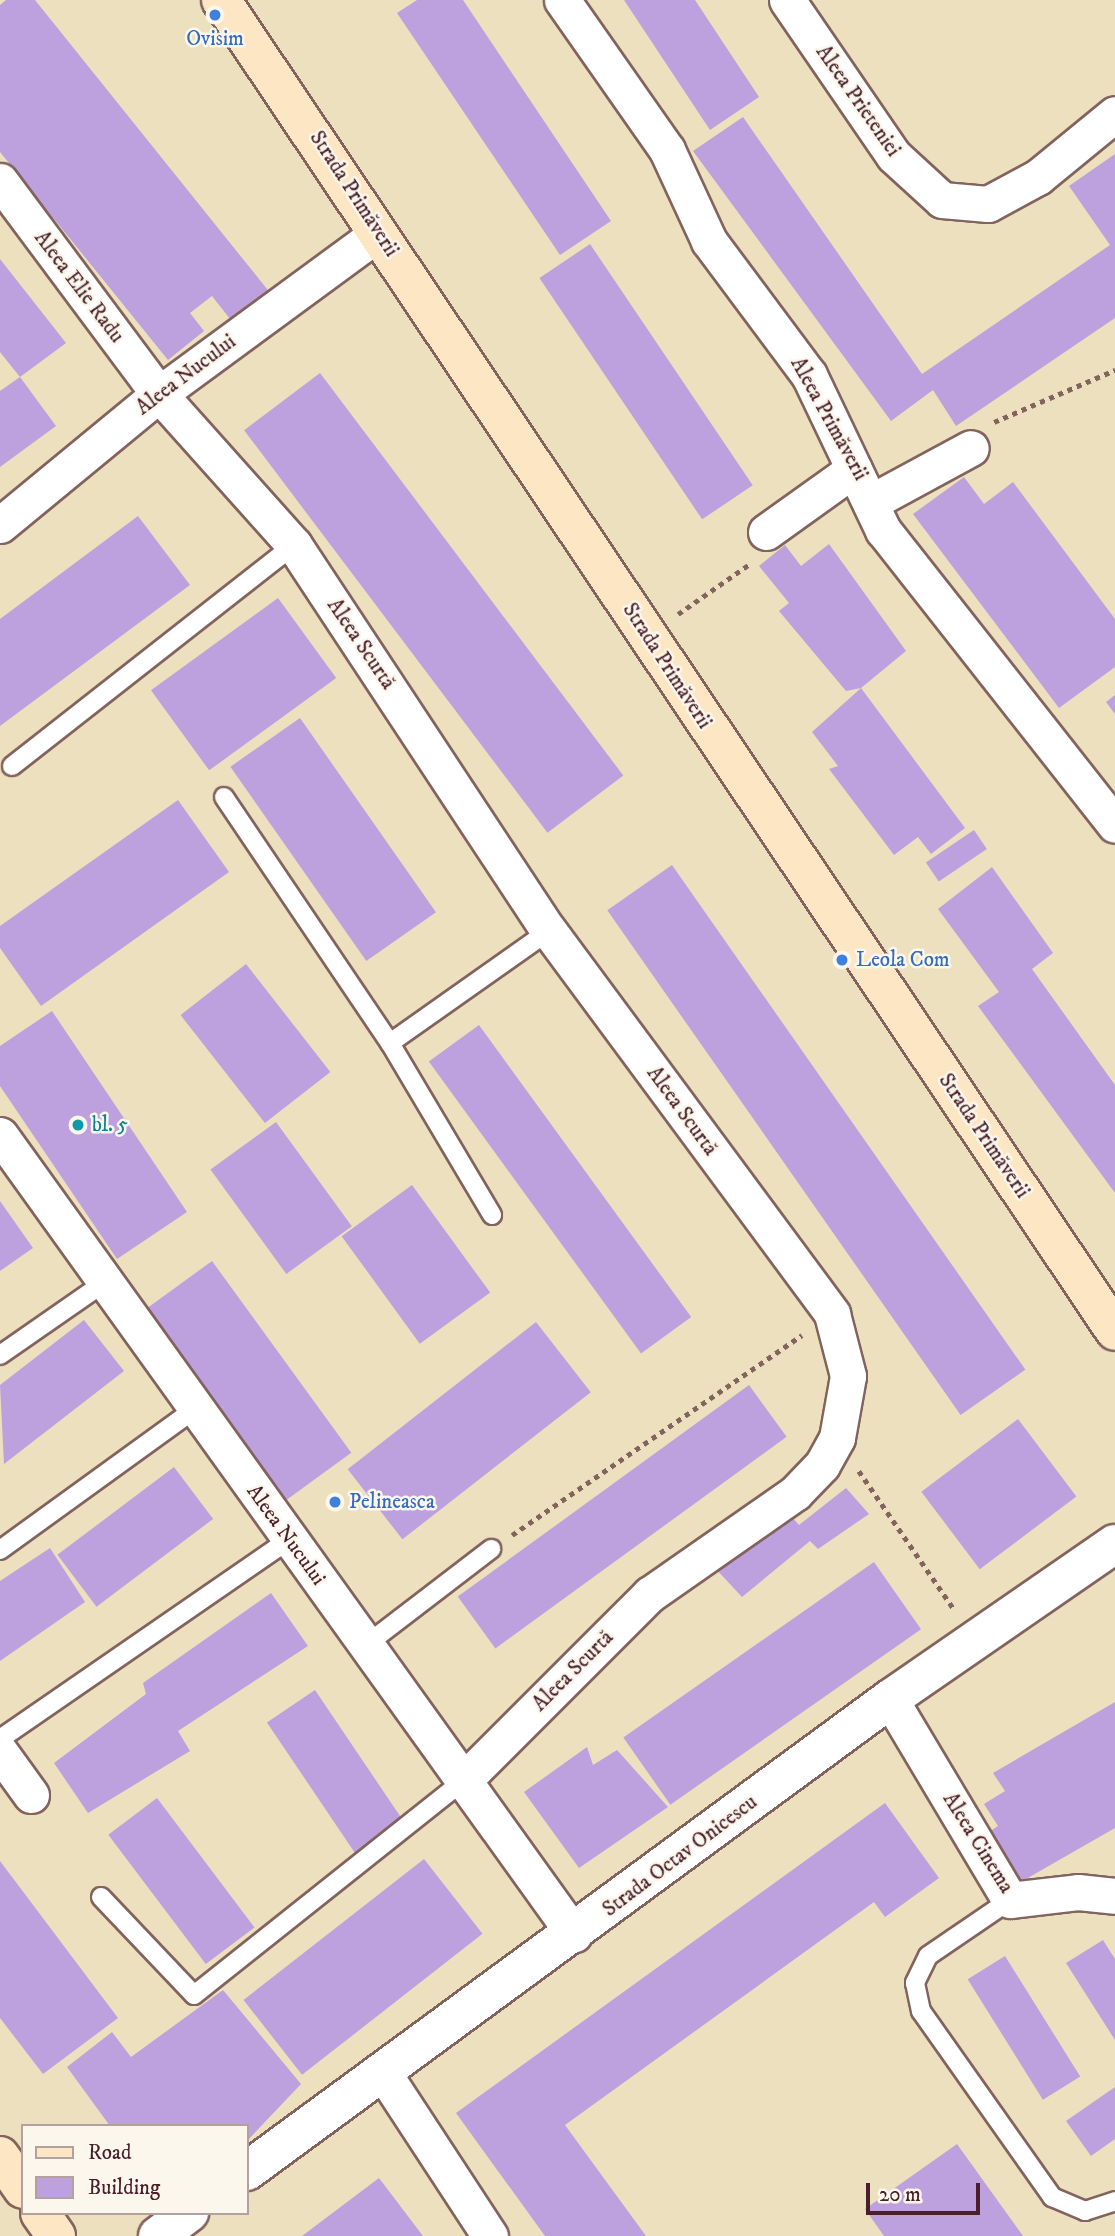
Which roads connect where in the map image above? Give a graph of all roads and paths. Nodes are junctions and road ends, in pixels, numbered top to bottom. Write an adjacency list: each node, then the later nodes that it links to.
1 (221, 0): 6 (main road, Strada Primăverii)
2 (562, 0): 9 (street, Aleea Primăverii)
3 (787, 0): 4 (street, Aleea Prieteniei)
4 (1115, 114)
5 (0, 180): 7 (street, Aleea Elie Radu)
6 (378, 233): 7 (street, Aleea Nucului); 23 (main road, Strada Primăverii)
7 (159, 394): 11 (street, Aleea Nucului); 13 (street, Aleea Scurtă)
8 (971, 448): 10 (street)
9 (855, 469): 10 (street, Aleea Primăverii); 12 (street)
10 (873, 501): 16 (street, Aleea Primăverii)
11 (0, 525)
12 (766, 532)
13 (294, 545): 14 (lane); 17 (street, Aleea Scurtă)
14 (12, 766)
15 (224, 797): 18 (lane)
16 (1115, 825)
17 (548, 931): 18 (lane); 22 (street, Aleea Scurtă)
18 (390, 1043): 20 (lane)
19 (0, 1135): 21 (street, Aleea Nucului)
20 (492, 1215)
21 (108, 1280): 24 (lane); 25 (street, Aleea Nucului)
22 (832, 1314): 26 (street, Aleea Scurtă); 29 (path)
23 (1115, 1331)
24 (0, 1355)
25 (196, 1408): 27 (street, Aleea Nucului); 30 (lane)
26 (837, 1438): 31 (path); 36 (street, Aleea Scurtă)
27 (288, 1540): 32 (street, Aleea Nucului); 34 (lane)
28 (1115, 1544): 31 (street, Strada Octav Onicescu)
29 (491, 1549): 32 (lane)
30 (0, 1550)
31 (975, 1641): 33 (street, Strada Octav Onicescu)
32 (366, 1644): 36 (street, Aleea Nucului)
33 (890, 1699): 40 (street, Aleea Cinema); 41 (street, Strada Octav Onicescu)
34 (0, 1740)
35 (0, 1752): 37 (street)
36 (464, 1780): 39 (lane); 41 (street, Aleea Nucului)
37 (31, 1795)
38 (1115, 1896): 40 (street, Aleea Cinema)
39 (101, 1897)
40 (1010, 1900): 46 (lane)
41 (574, 1934): 42 (street, Strada Octav Onicescu)
42 (382, 2071): 44 (street, Strada Octav Onicescu); 51 (street)
43 (0, 2156): 45 (main road)
44 (248, 2170)
45 (21, 2186)
46 (1115, 2201)
47 (41, 2215): 49 (main road)
48 (186, 2215): 50 (street)
49 (56, 2236)
50 (158, 2236)
51 (490, 2236)

